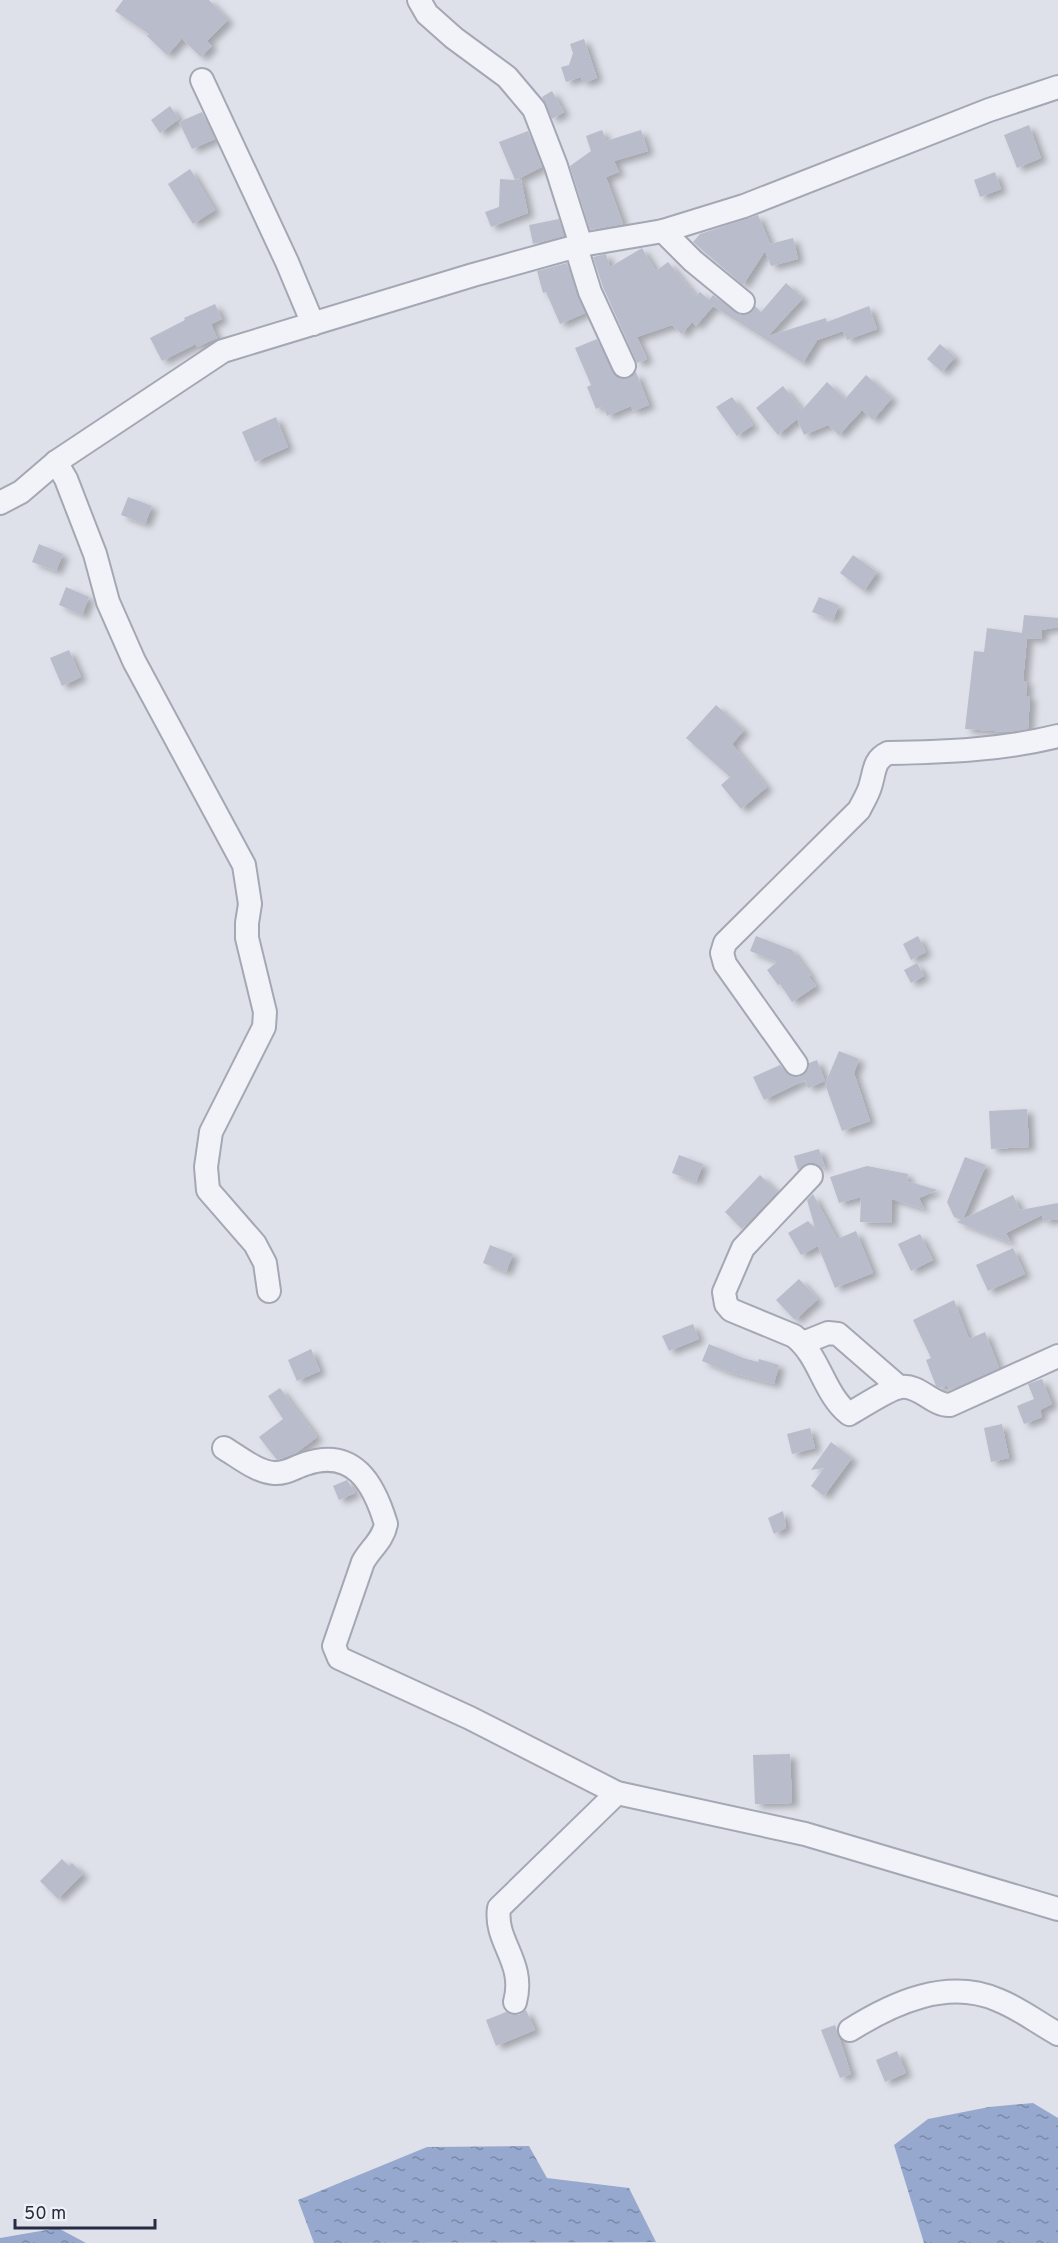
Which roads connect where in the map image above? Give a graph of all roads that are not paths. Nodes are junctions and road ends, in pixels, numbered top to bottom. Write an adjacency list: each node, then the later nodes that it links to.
1 (419, 0): 5 (street)
2 (202, 80): 7 (street)
3 (1058, 87): 4 (street)
4 (663, 231): 5 (street); 6 (street)
5 (579, 246): 7 (street); 8 (street)
6 (743, 302)
7 (313, 324): 9 (street)
8 (624, 366)
9 (56, 462): 10 (street); 14 (street)
10 (0, 503)
11 (1058, 736): 12 (street)
12 (795, 1064)
13 (811, 1176): 15 (street)
14 (270, 1291)
15 (803, 1343): 17 (street); 17 (street)
16 (1058, 1356): 17 (street)
17 (899, 1387)
18 (224, 1448): 19 (street)
19 (617, 1793): 20 (street); 21 (street)
20 (1058, 1909)
21 (515, 2002)
22 (850, 2030): 23 (street)
23 (1058, 2034)

